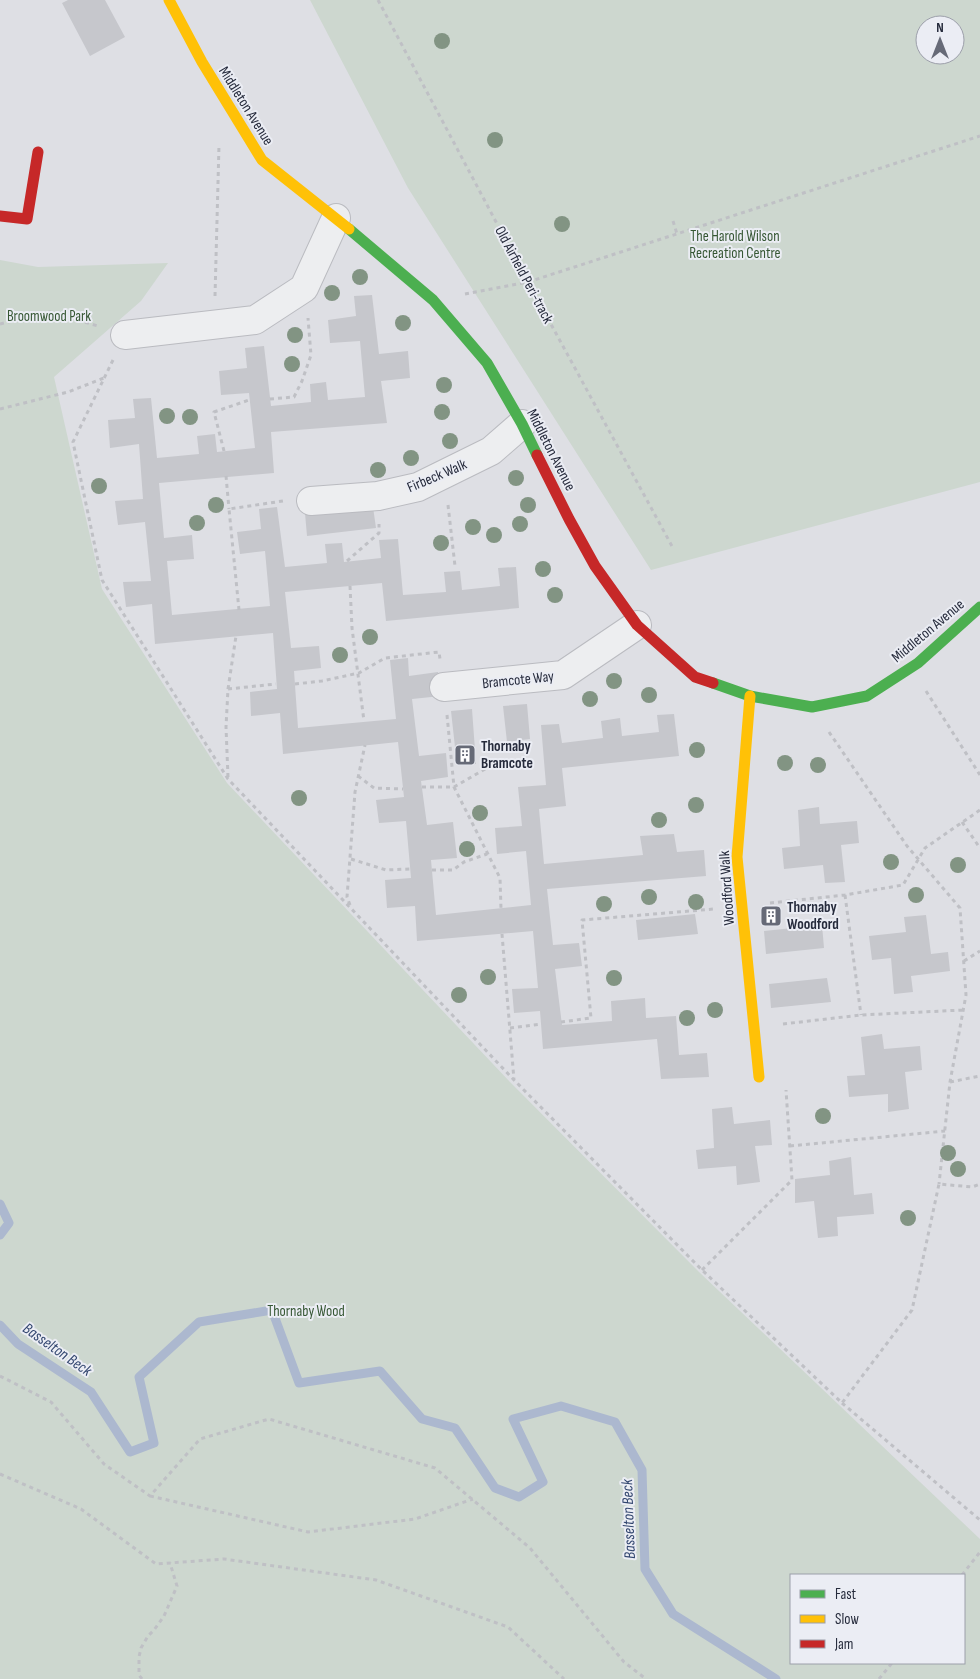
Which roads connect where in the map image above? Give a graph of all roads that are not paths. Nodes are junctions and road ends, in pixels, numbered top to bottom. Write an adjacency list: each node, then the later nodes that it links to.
1 (169, 0): 4 (street, Middleton Avenue)
2 (38, 152): 3 (street)
3 (0, 216)
4 (336, 218): 5 (street); 6 (street, Middleton Avenue)
5 (126, 335)
6 (522, 424): 7 (street, Firbeck Walk); 9 (street, Middleton Avenue)
7 (311, 501)
8 (980, 607): 11 (street, Middleton Avenue)
9 (637, 625): 10 (street, Bramcote Way); 11 (street, Middleton Avenue)
10 (444, 687)
11 (750, 696): 12 (street, Woodford Walk)
12 (760, 1077)

